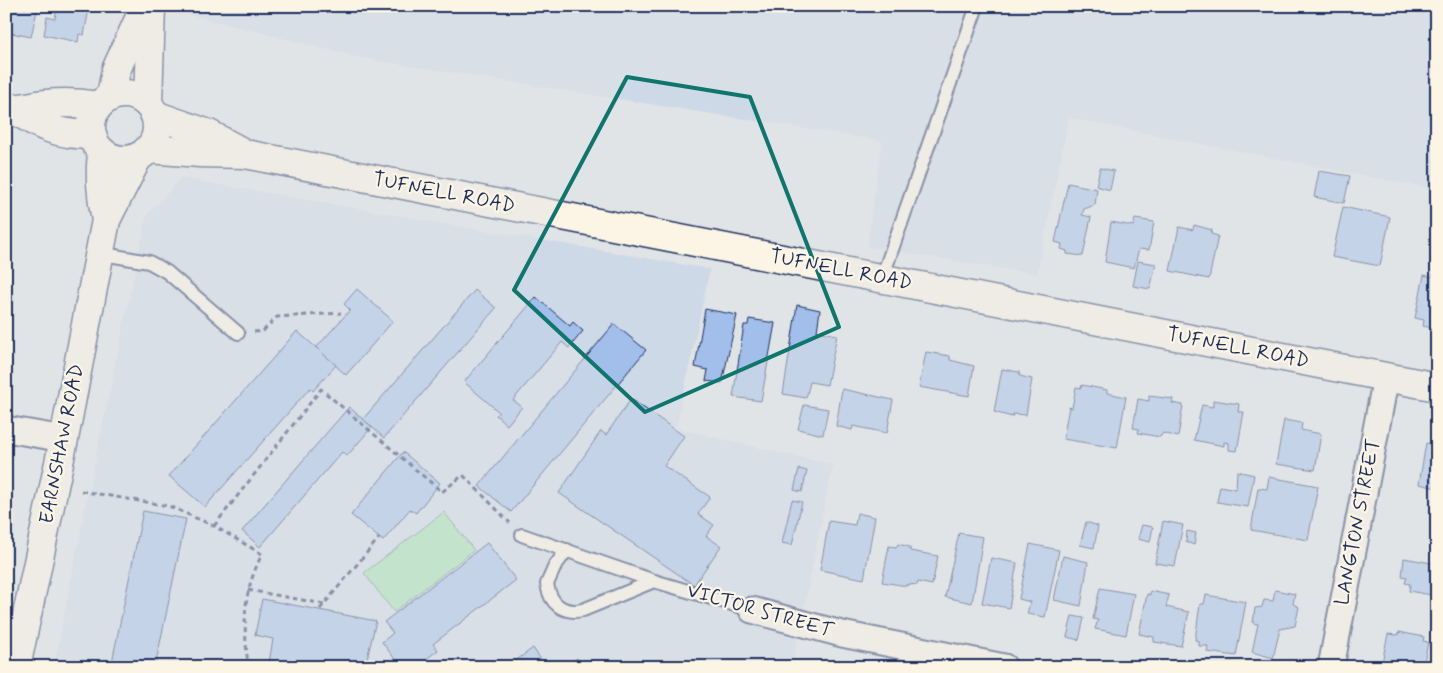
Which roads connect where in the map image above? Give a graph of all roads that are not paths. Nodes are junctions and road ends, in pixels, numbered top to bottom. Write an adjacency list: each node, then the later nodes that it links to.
1 (144, 6): 4 (street)
2 (151, 6): 6 (street)
3 (977, 6): 12 (lane)
4 (104, 101): 5 (street); 6 (street); 7 (street)
5 (10, 109): 7 (street)
6 (152, 110): 8 (street); 9 (street, TUFNELL ROAD)
7 (97, 144): 8 (street); 10 (street, EARNSHAW ROAD)
8 (143, 153): 9 (street, TUFNELL ROAD); 10 (street, EARNSHAW ROAD)
9 (245, 154): 12 (street, TUFNELL ROAD)
10 (106, 220): 11 (street, EARNSHAW ROAD)
11 (98, 253): 13 (lane); 17 (street, EARNSHAW ROAD)
12 (882, 278): 14 (street, TUFNELL ROAD)
13 (238, 333)
14 (1386, 377): 15 (street, TUFNELL ROAD); 24 (street, LANGTON STREET)
15 (1437, 387)
16 (6, 429): 17 (street)
17 (64, 439): 22 (street, EARNSHAW ROAD)
18 (522, 535): 19 (lane, VICTOR STREET)
19 (567, 550): 20 (lane, VICTOR STREET); 20 (lane)
20 (654, 581): 21 (lane, VICTOR STREET)
21 (752, 610): 23 (street, VICTOR STREET)
22 (16, 667)
23 (1004, 667)
24 (1331, 667)

